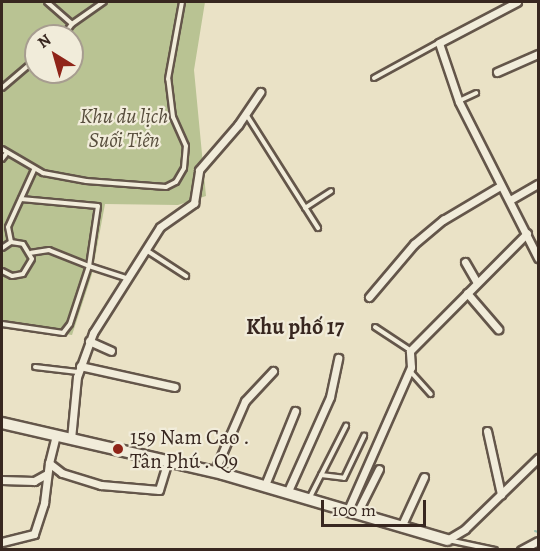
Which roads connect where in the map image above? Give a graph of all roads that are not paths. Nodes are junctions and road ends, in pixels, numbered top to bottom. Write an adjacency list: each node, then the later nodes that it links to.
1 (47, 2): 5 (lane)
2 (104, 2): 5 (lane)
3 (182, 2): 19 (lane)
4 (517, 2): 6 (street)
5 (72, 24)
6 (439, 43): 10 (lane); 14 (street)
7 (538, 54): 9 (street)
8 (24, 69): 11 (lane)
9 (497, 72)
10 (374, 78)
11 (2, 88)
12 (260, 92): 15 (street)
13 (476, 93): 14 (lane)
14 (459, 102): 21 (street)
15 (246, 114): 25 (lane); 30 (street)
16 (2, 149): 17 (lane)
17 (6, 154): 18 (lane); 19 (lane)
18 (2, 159)
19 (34, 170): 23 (lane)
20 (538, 184): 24 (street)
21 (500, 186): 24 (street); 40 (street)
22 (332, 191): 25 (lane)
23 (21, 199): 28 (lane); 34 (lane)
24 (510, 200): 27 (street)
25 (305, 208): 26 (lane)
26 (318, 228)
27 (527, 233): 32 (street); 38 (street)
28 (11, 242): 29 (lane); 31 (lane)
29 (2, 248)
30 (146, 250): 36 (lane); 37 (street)
31 (30, 253): 34 (lane); 35 (lane)
32 (538, 258)
33 (465, 262): 38 (street)
34 (89, 266): 37 (lane); 41 (lane)
35 (2, 271)
36 (186, 276)
37 (129, 280): 44 (street)
38 (477, 283): 39 (street)
39 (467, 293): 43 (street); 46 (street)
40 (369, 297)
41 (2, 324)
42 (375, 327): 46 (lane)
43 (498, 329)
44 (89, 341): 45 (street); 49 (street)
45 (111, 351)
46 (410, 351): 51 (street)
47 (338, 358): 71 (street)
48 (35, 367): 49 (lane)
49 (79, 369): 52 (street); 60 (street)
50 (273, 371): 65 (street)
51 (410, 371): 53 (lane); 74 (street)
52 (175, 387)
53 (431, 394)
54 (295, 411): 70 (street)
55 (2, 423): 58 (street)
56 (346, 426): 67 (lane)
57 (487, 431): 72 (street)
58 (56, 435): 60 (street); 63 (street)
59 (364, 436): 67 (lane)
60 (71, 439): 62 (street)
61 (538, 458): 72 (street)
62 (168, 461): 63 (street); 65 (street)
63 (49, 463): 66 (street)
64 (379, 469): 74 (street)
65 (214, 472): 70 (street)
66 (45, 475): 69 (street); 78 (street)
67 (321, 475): 73 (lane)
68 (424, 477): 75 (street)
69 (4, 483)
70 (265, 485): 71 (street)
71 (288, 491): 73 (street)
72 (501, 494): 76 (street)
73 (310, 497): 74 (street)
74 (352, 512): 75 (street)
75 (401, 527): 76 (street)
76 (447, 540): 79 (lane)
77 (538, 541): 80 (street)
78 (2, 542)
79 (495, 549)
80 (522, 549)

